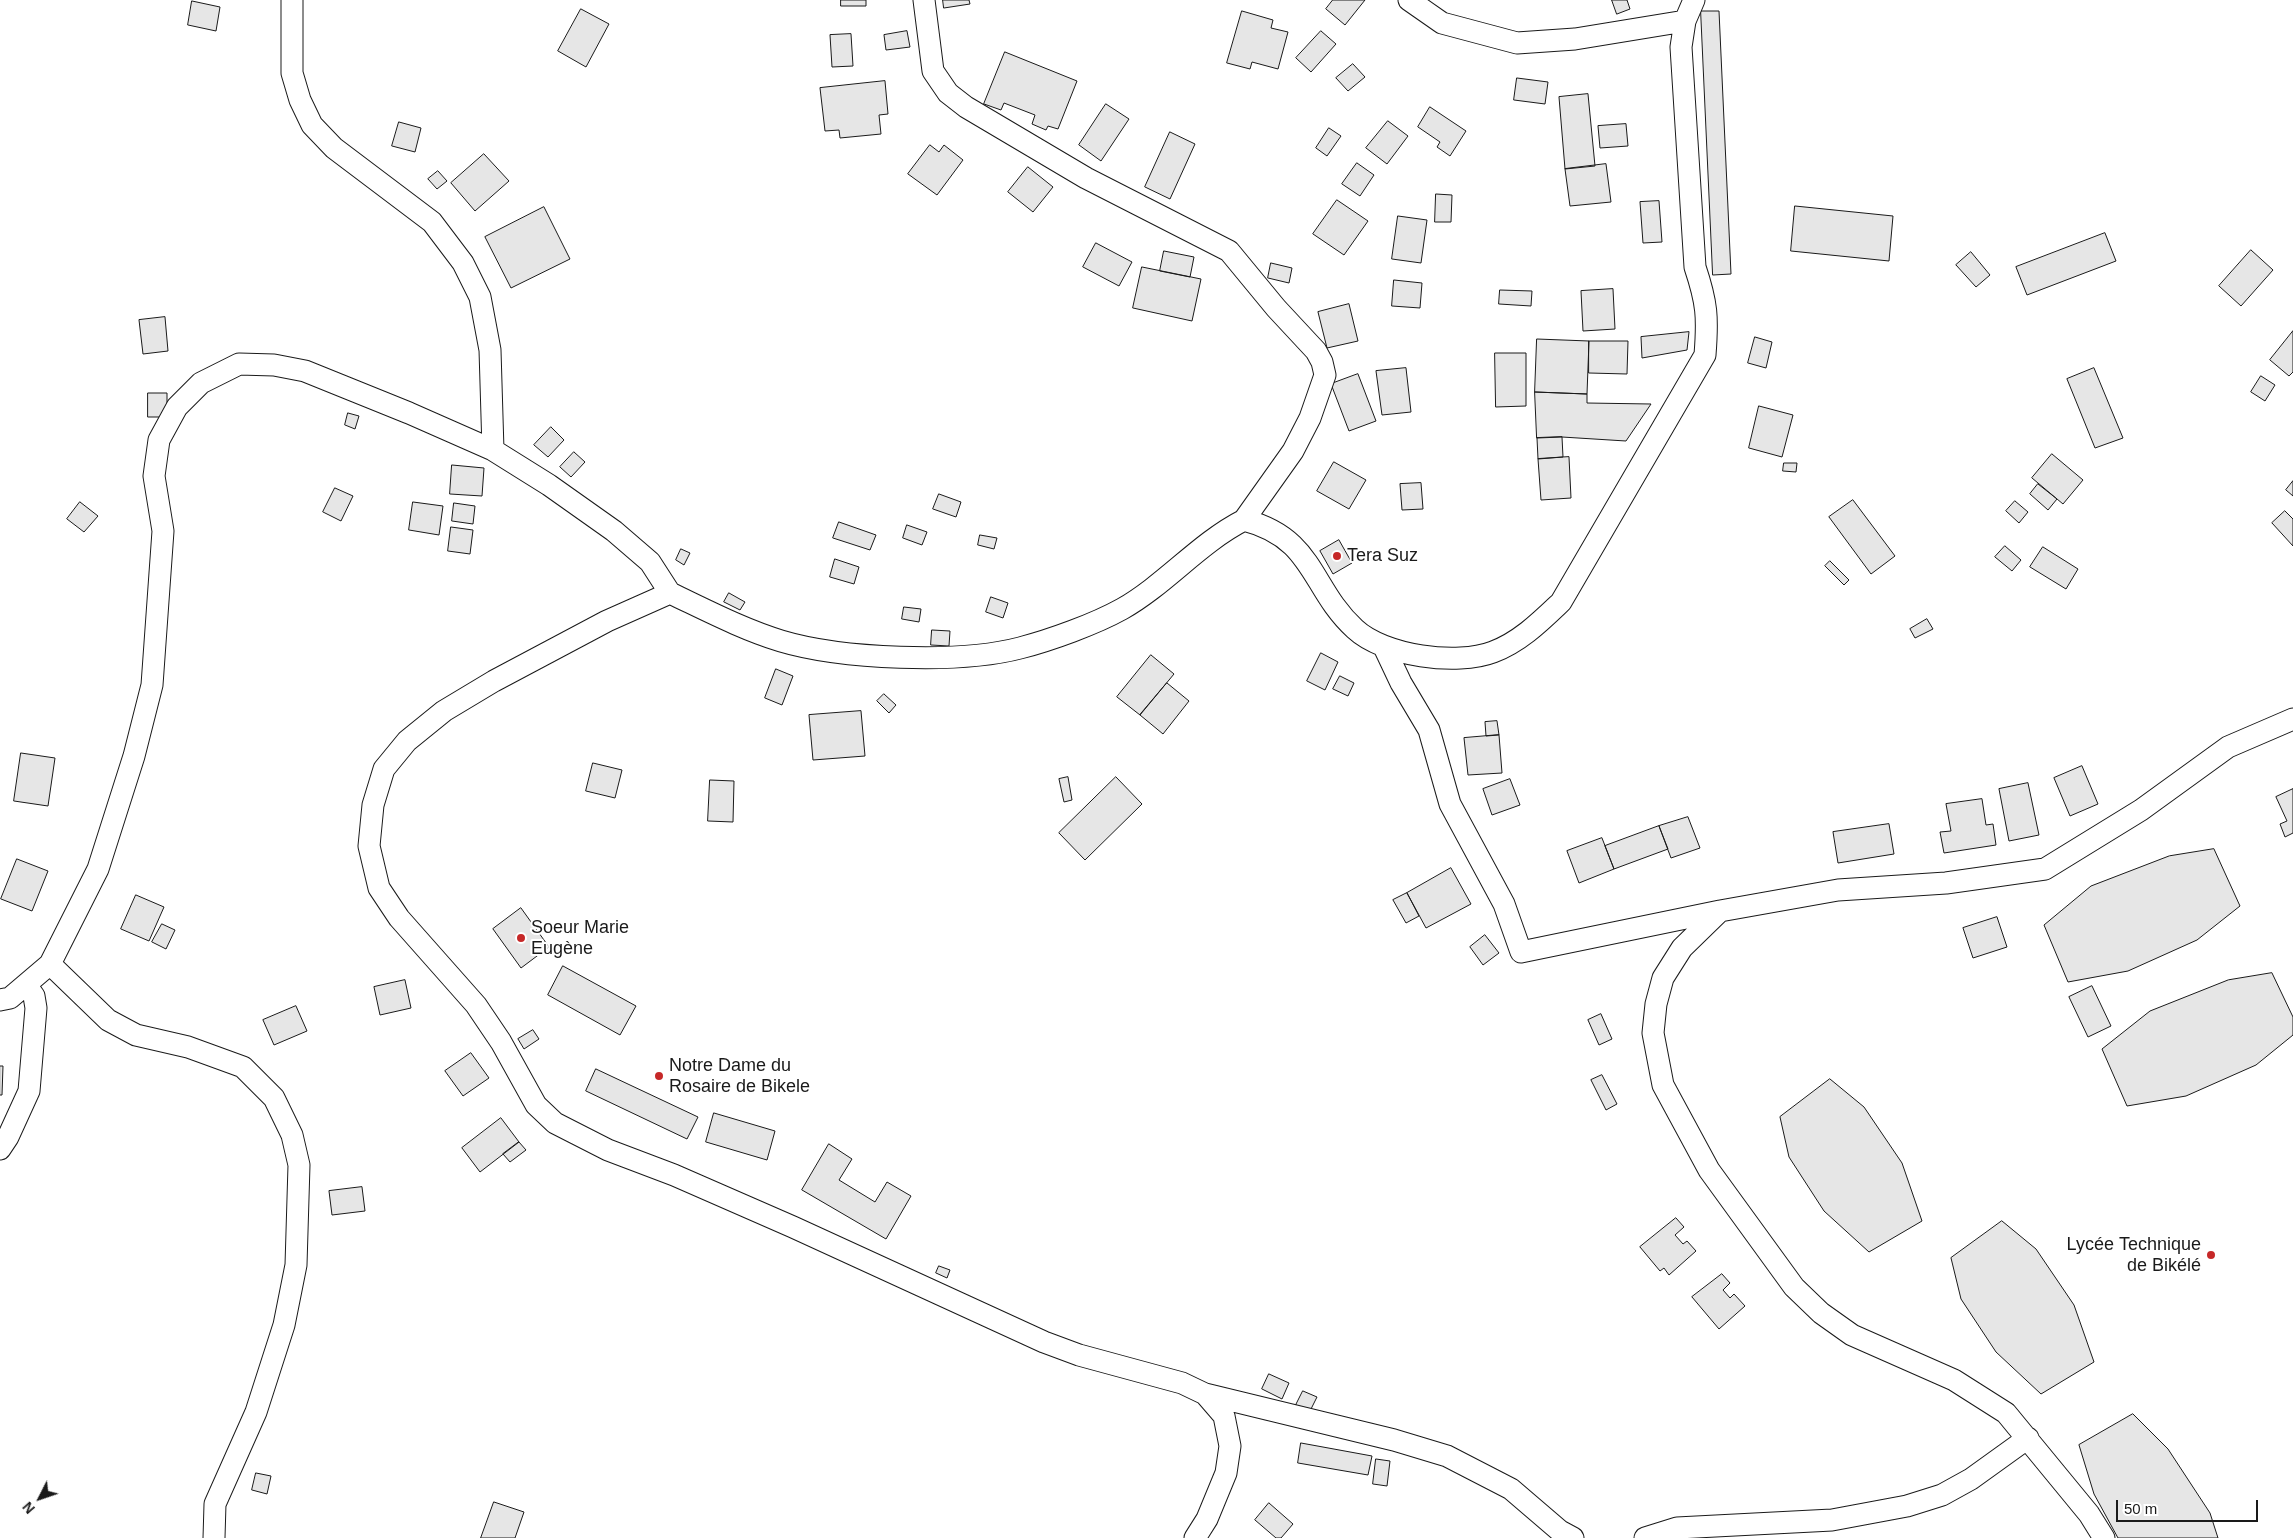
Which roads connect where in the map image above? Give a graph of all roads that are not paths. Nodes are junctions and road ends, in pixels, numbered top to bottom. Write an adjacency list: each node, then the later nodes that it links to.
1 (292, 0): 6 (street)
2 (924, 0): 7 (street)
3 (1409, 0): 5 (street)
4 (1694, 0): 5 (street)
5 (1685, 21): 9 (street)
6 (493, 450): 8 (street); 12 (street)
7 (1244, 520): 8 (street); 9 (street)
8 (670, 593): 16 (street)
9 (1384, 647): 11 (street)
10 (2293, 719): 11 (street)
11 (1720, 911): 17 (street)
12 (50, 964): 13 (street); 18 (street)
13 (26, 985): 14 (street); 15 (street)
14 (0, 1000)
15 (0, 1149)
16 (1205, 1394): 19 (street); 20 (street)
17 (2028, 1438): 21 (street); 22 (street)
18 (214, 1538)
19 (1195, 1538)
20 (1573, 1538)
21 (1645, 1538)
22 (2104, 1538)

